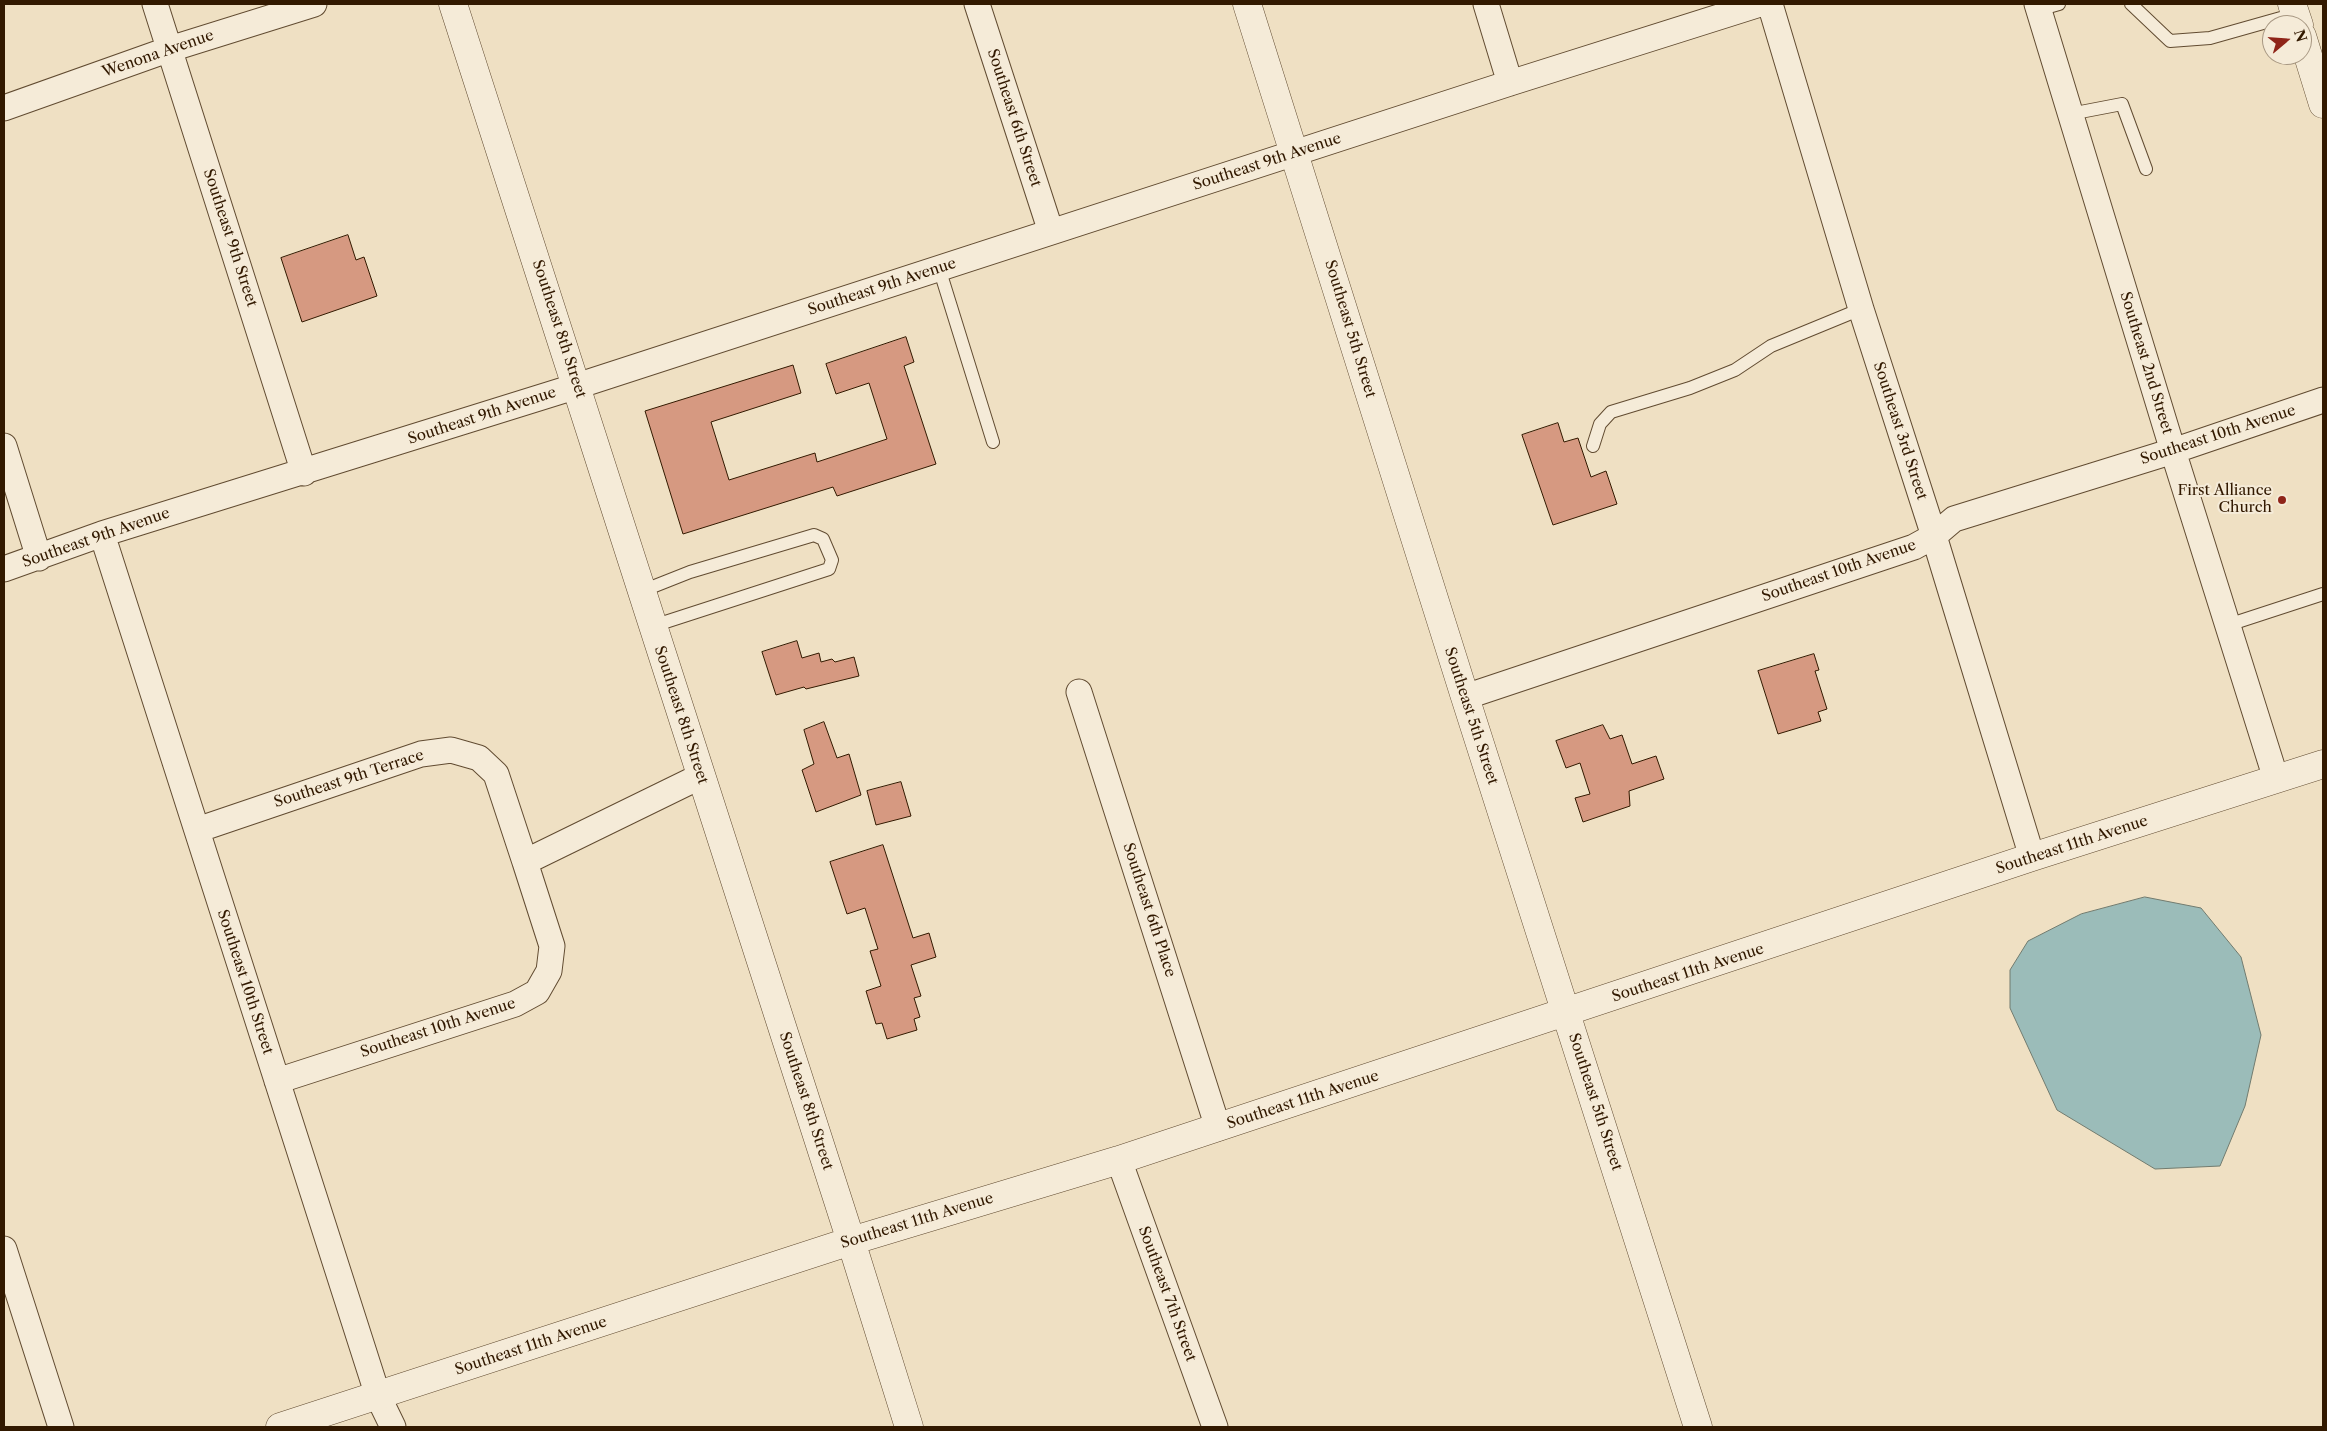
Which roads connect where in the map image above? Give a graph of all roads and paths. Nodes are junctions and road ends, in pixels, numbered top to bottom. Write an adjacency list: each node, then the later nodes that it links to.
1 (155, 4): 12 (street, Southeast 9th Street)
2 (314, 4): 12 (street, Wenona Avenue)
3 (453, 4): 23 (street, Southeast 8th Street)
4 (977, 4): 20 (street, Southeast 6th Street)
5 (1247, 4): 18 (street, Southeast 5th Street)
6 (1486, 4): 14 (street)
7 (1760, 4): 14 (street, Southeast 9th Avenue)
8 (1770, 4): 22 (street, Southeast 3rd Street)
9 (2131, 4): 11 (lane)
10 (2045, 6): 17 (street, Southeast 2nd Street)
11 (2262, 35)
12 (170, 49): 16 (street, Wenona Avenue); 29 (street, Southeast 9th Street)
13 (2312, 64): 15 (street)
14 (1510, 83): 18 (street, Southeast 9th Avenue)
15 (2323, 104)
16 (4, 108)
17 (2070, 114): 19 (lane); 28 (street, Southeast 2nd Street)
18 (1295, 153): 20 (street, Southeast 9th Avenue); 39 (street, Southeast 5th Street)
19 (2146, 169)
20 (1051, 232): 21 (street, Southeast 9th Avenue)
21 (939, 268): 23 (street, Southeast 9th Avenue); 25 (lane)
22 (1861, 309): 27 (lane); 31 (street, Southeast 3rd Street)
23 (577, 386): 29 (street, Southeast 9th Avenue); 34 (street, Southeast 8th Street)
24 (2323, 400): 28 (street, Southeast 10th Avenue)
25 (993, 442)
26 (4, 446): 32 (street)
27 (1593, 446)
28 (2173, 451): 31 (street, Southeast 10th Avenue); 36 (street, Southeast 2nd Street)
29 (304, 473): 30 (street, Southeast 9th Avenue)
30 (102, 534): 32 (street, Southeast 9th Avenue); 43 (street, Southeast 10th Street)
31 (1934, 536): 39 (street, Southeast 10th Avenue); 44 (street, Southeast 3rd Street)
32 (39, 558): 33 (street, Southeast 9th Avenue)
33 (4, 569)
34 (642, 591): 37 (street, Southeast 8th Street); 37 (lane)
35 (2323, 594): 36 (lane)
36 (2228, 625): 42 (street, Southeast 2nd Street)
37 (653, 626): 41 (street, Southeast 8th Street)
38 (1079, 692): 48 (street, Southeast 6th Place)
39 (1465, 697): 46 (street, Southeast 5th Street)
40 (2323, 764): 42 (street, Southeast 11th Avenue)
41 (701, 776): 45 (street); 50 (street, Southeast 8th Street)
42 (2276, 779): 44 (street, Southeast 11th Avenue)
43 (197, 830): 45 (street, Southeast 9th Terrace); 47 (street, Southeast 10th Street)
44 (2032, 857): 46 (street, Southeast 11th Avenue)
45 (525, 862): 47 (street, Southeast 10th Avenue)
46 (1567, 1013): 48 (street, Southeast 11th Avenue); 58 (street, Southeast 5th Street)
47 (277, 1081): 52 (street, Southeast 10th Street)
48 (1218, 1128): 49 (street, Southeast 11th Avenue)
49 (1119, 1160): 50 (street, Southeast 11th Avenue); 57 (street, Southeast 7th Street)
50 (851, 1241): 52 (street, Southeast 11th Avenue); 56 (street, Southeast 8th Street)
51 (4, 1248): 53 (street)
52 (378, 1396): 54 (street, Southeast 11th Avenue); 55 (street, Southeast 10th Street)
53 (61, 1427)
54 (280, 1427)
55 (393, 1427)
56 (909, 1427)
57 (1215, 1427)
58 (1697, 1427)

